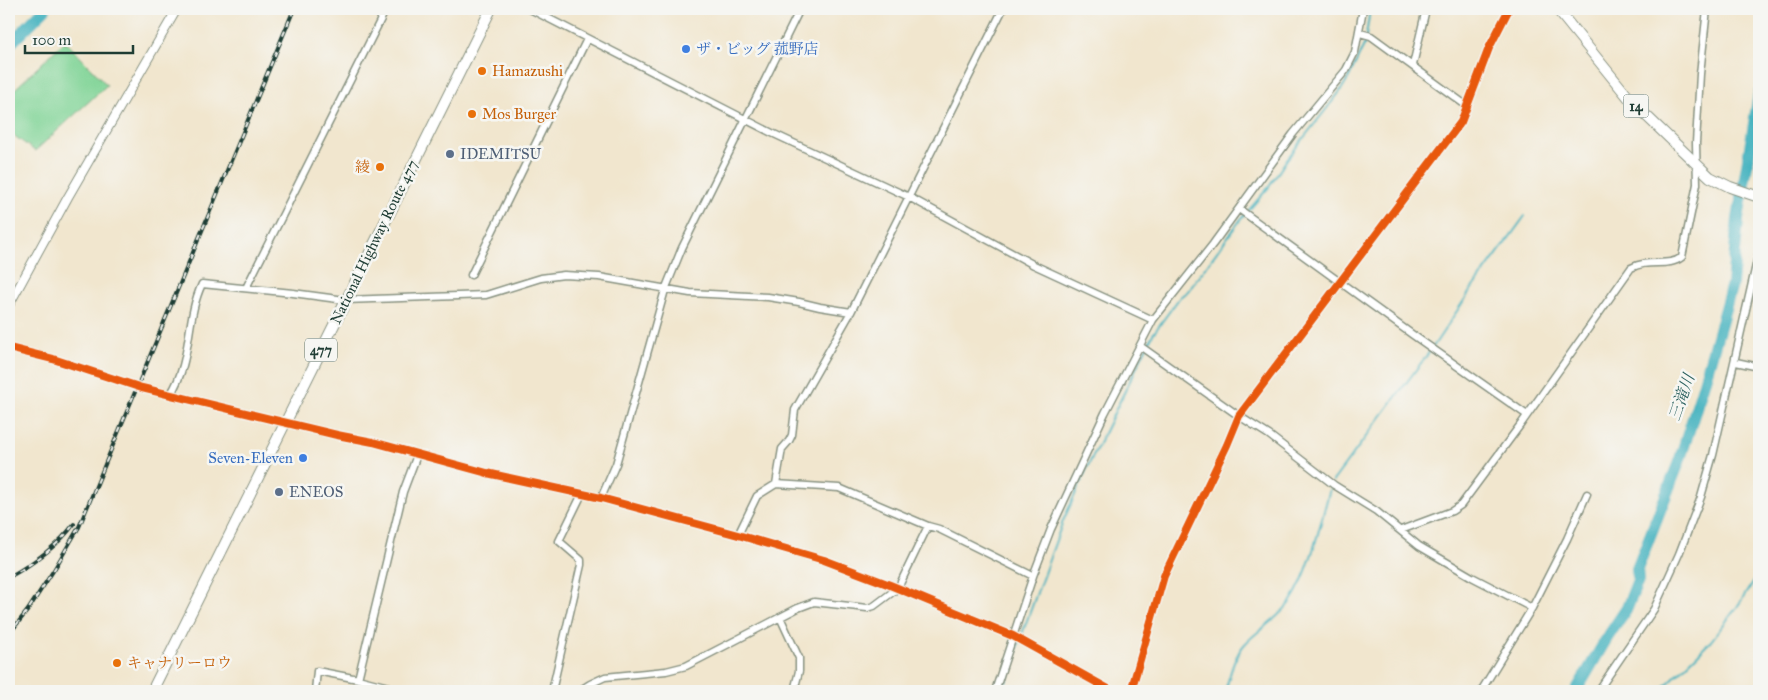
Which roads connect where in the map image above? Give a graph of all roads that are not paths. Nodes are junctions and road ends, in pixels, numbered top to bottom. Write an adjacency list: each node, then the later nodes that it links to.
1 (178, 9): 27 (street)
2 (386, 9): 24 (street)
3 (491, 9): 26 (main road, National Highway Route 477 / 477)
4 (530, 9): 13 (street)
5 (800, 9): 16 (street)
6 (1003, 9): 18 (street)
7 (1363, 9): 12 (street)
8 (1426, 9): 14 (street)
9 (1509, 9): 15 (street)
10 (1557, 9): 17 (main road, 14)
11 (1706, 9): 17 (street)
12 (1360, 34): 14 (street); 20 (street)
13 (587, 39): 16 (street); 22 (street)
14 (1413, 66): 15 (street)
15 (1467, 106): 23 (street)
16 (745, 118): 18 (street); 25 (street)
17 (1695, 161): 19 (main road, 14); 35 (street)
18 (909, 197): 28 (street); 29 (street)
19 (1759, 197)
20 (1241, 210): 23 (street); 29 (street)
21 (1759, 252): 32 (street)
22 (471, 275)
23 (1340, 282): 35 (street); 36 (street)
24 (246, 288): 26 (street); 34 (street)
25 (666, 290): 26 (street); 28 (street); 42 (street)
26 (345, 300): 37 (main road, National Highway Route 477 / 477)
27 (10, 302)
28 (851, 312): 39 (street)
29 (1153, 320): 30 (street)
30 (1140, 346): 36 (street); 46 (street)
31 (9, 348): 34 (street)
32 (1736, 362): 33 (street); 62 (street)
33 (1759, 367)
34 (170, 395): 37 (street)
35 (1527, 415): 44 (street)
36 (1239, 416): 44 (street); 60 (street)
37 (286, 423): 38 (street); 52 (main road, National Highway Route 477 / 477)
38 (417, 455): 40 (street); 51 (street)
39 (776, 484): 43 (street); 45 (street)
40 (582, 494): 42 (street); 55 (street)
41 (1587, 494): 48 (street)
42 (601, 498): 45 (street)
43 (928, 526): 46 (street); 47 (street)
44 (1401, 530): 48 (street)
45 (738, 535): 47 (street)
46 (1033, 576): 50 (street)
47 (898, 588): 49 (street); 50 (street)
48 (1532, 608): 61 (street)
49 (780, 617): 56 (street); 57 (street)
50 (1014, 637): 58 (street); 59 (street)
51 (358, 679): 53 (street); 54 (street)
52 (152, 691)
53 (315, 691)
54 (404, 691)
55 (552, 691)
56 (579, 691)
57 (794, 691)
58 (996, 691)
59 (1112, 691)
60 (1131, 691)
61 (1481, 691)
62 (1598, 691)

